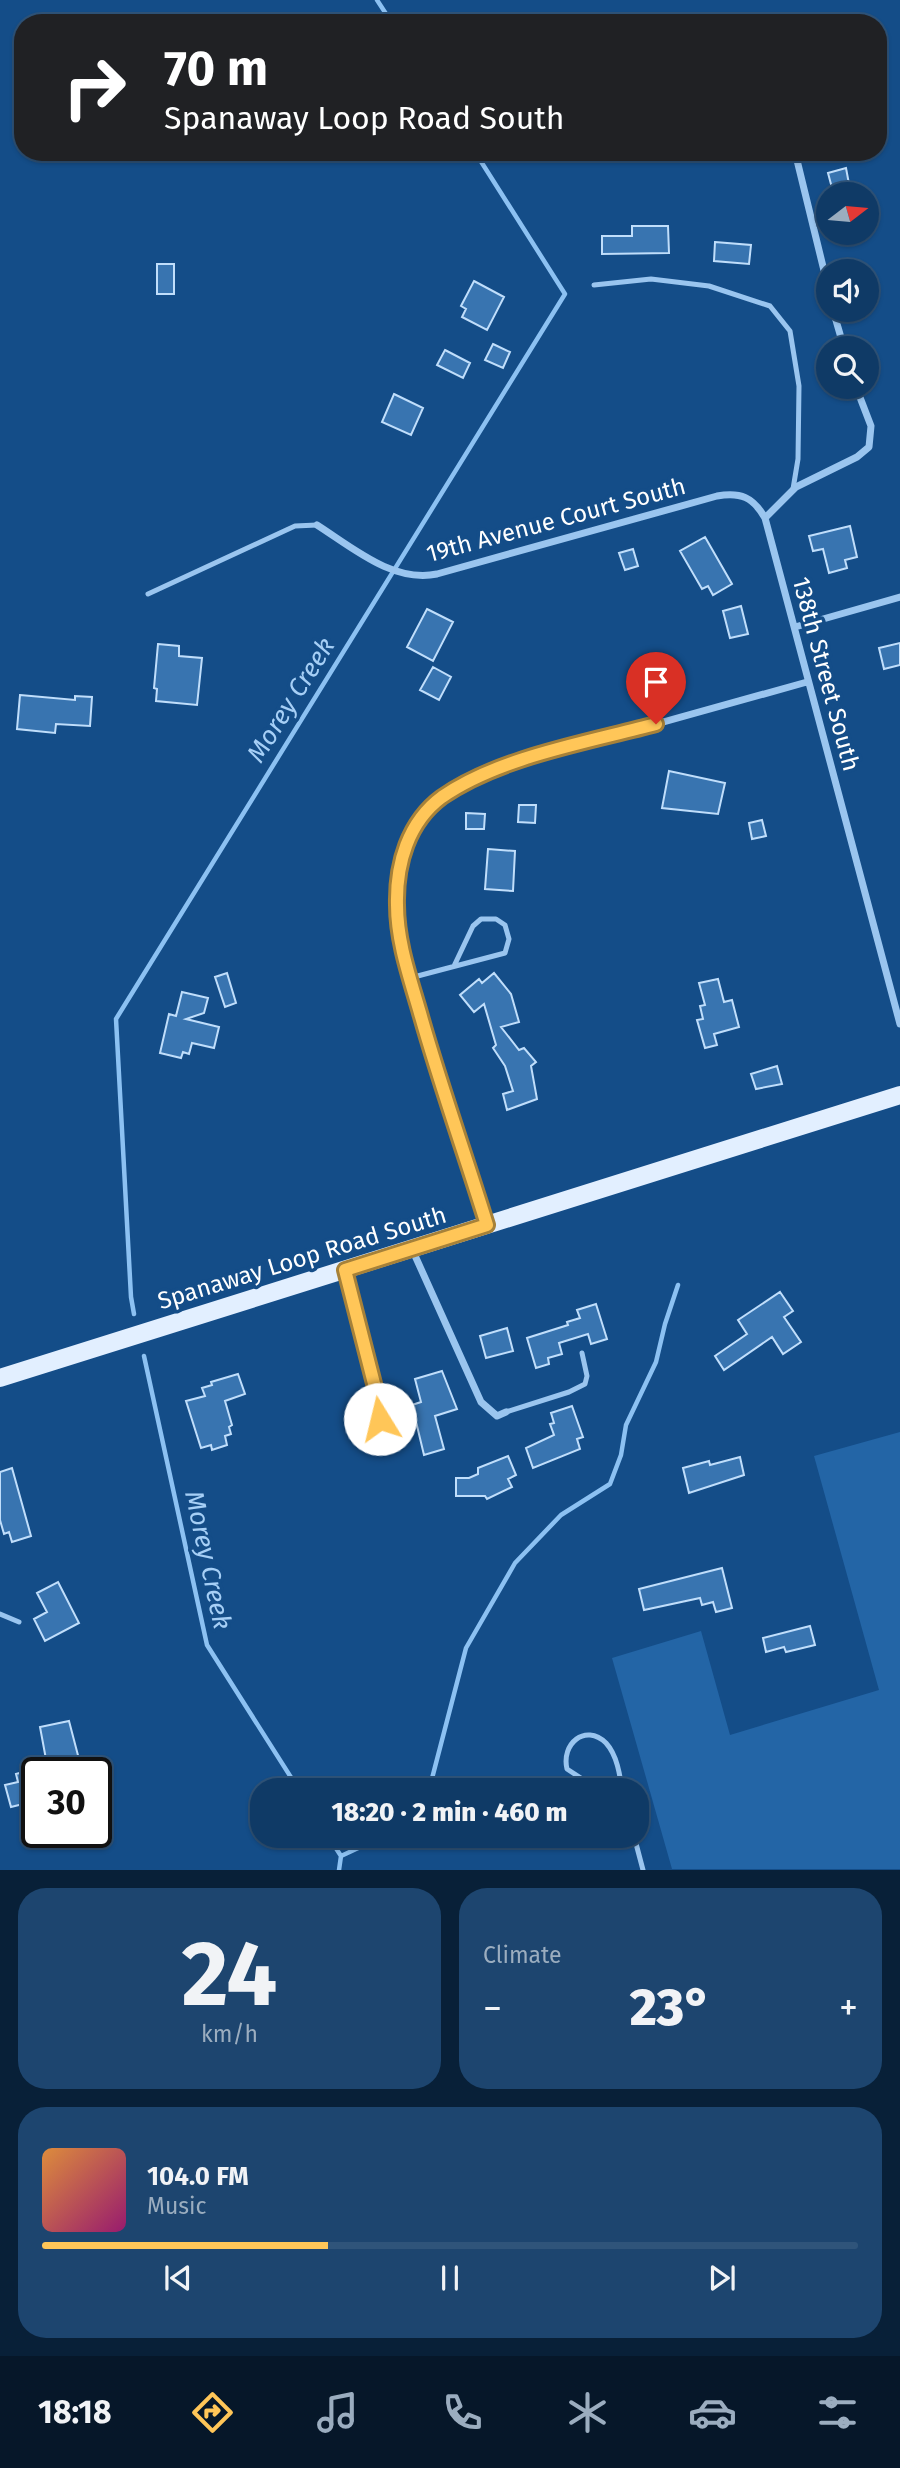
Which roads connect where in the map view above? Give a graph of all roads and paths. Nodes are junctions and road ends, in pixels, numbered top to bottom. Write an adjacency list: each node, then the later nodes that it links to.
1 (798, 161): 2 (street)
2 (821, 259)
3 (594, 285): 5 (lane)
4 (861, 399): 5 (street)
5 (793, 490): 6 (street)
6 (765, 518): 7 (street, 19th Avenue Court South); 10 (street, 138th Street South)
7 (317, 525): 8 (lane)
8 (148, 594)
9 (900, 597): 10 (street)
10 (795, 627): 11 (street, 138th Street South)
11 (807, 682): 13 (street); 14 (street, 138th Street South)
12 (454, 966): 12 (lane); 13 (lane)
13 (410, 978): 16 (street)
14 (900, 1024)
15 (900, 1096): 16 (main road, Spanaway Loop Road South)
16 (487, 1225): 17 (main road, Spanaway Loop Road South)
17 (412, 1249): 18 (main road, Spanaway Loop Road South); 21 (street)
18 (345, 1270): 20 (main road, Spanaway Loop Road South); 22 (street)
19 (582, 1353): 21 (lane)
20 (0, 1378)
21 (506, 1412)
22 (372, 1432)
23 (0, 1614): 24 (lane)
24 (19, 1622)
25 (581, 1778): 26 (lane)
26 (619, 1778)
27 (637, 1848): 28 (lane)
28 (643, 1870)

